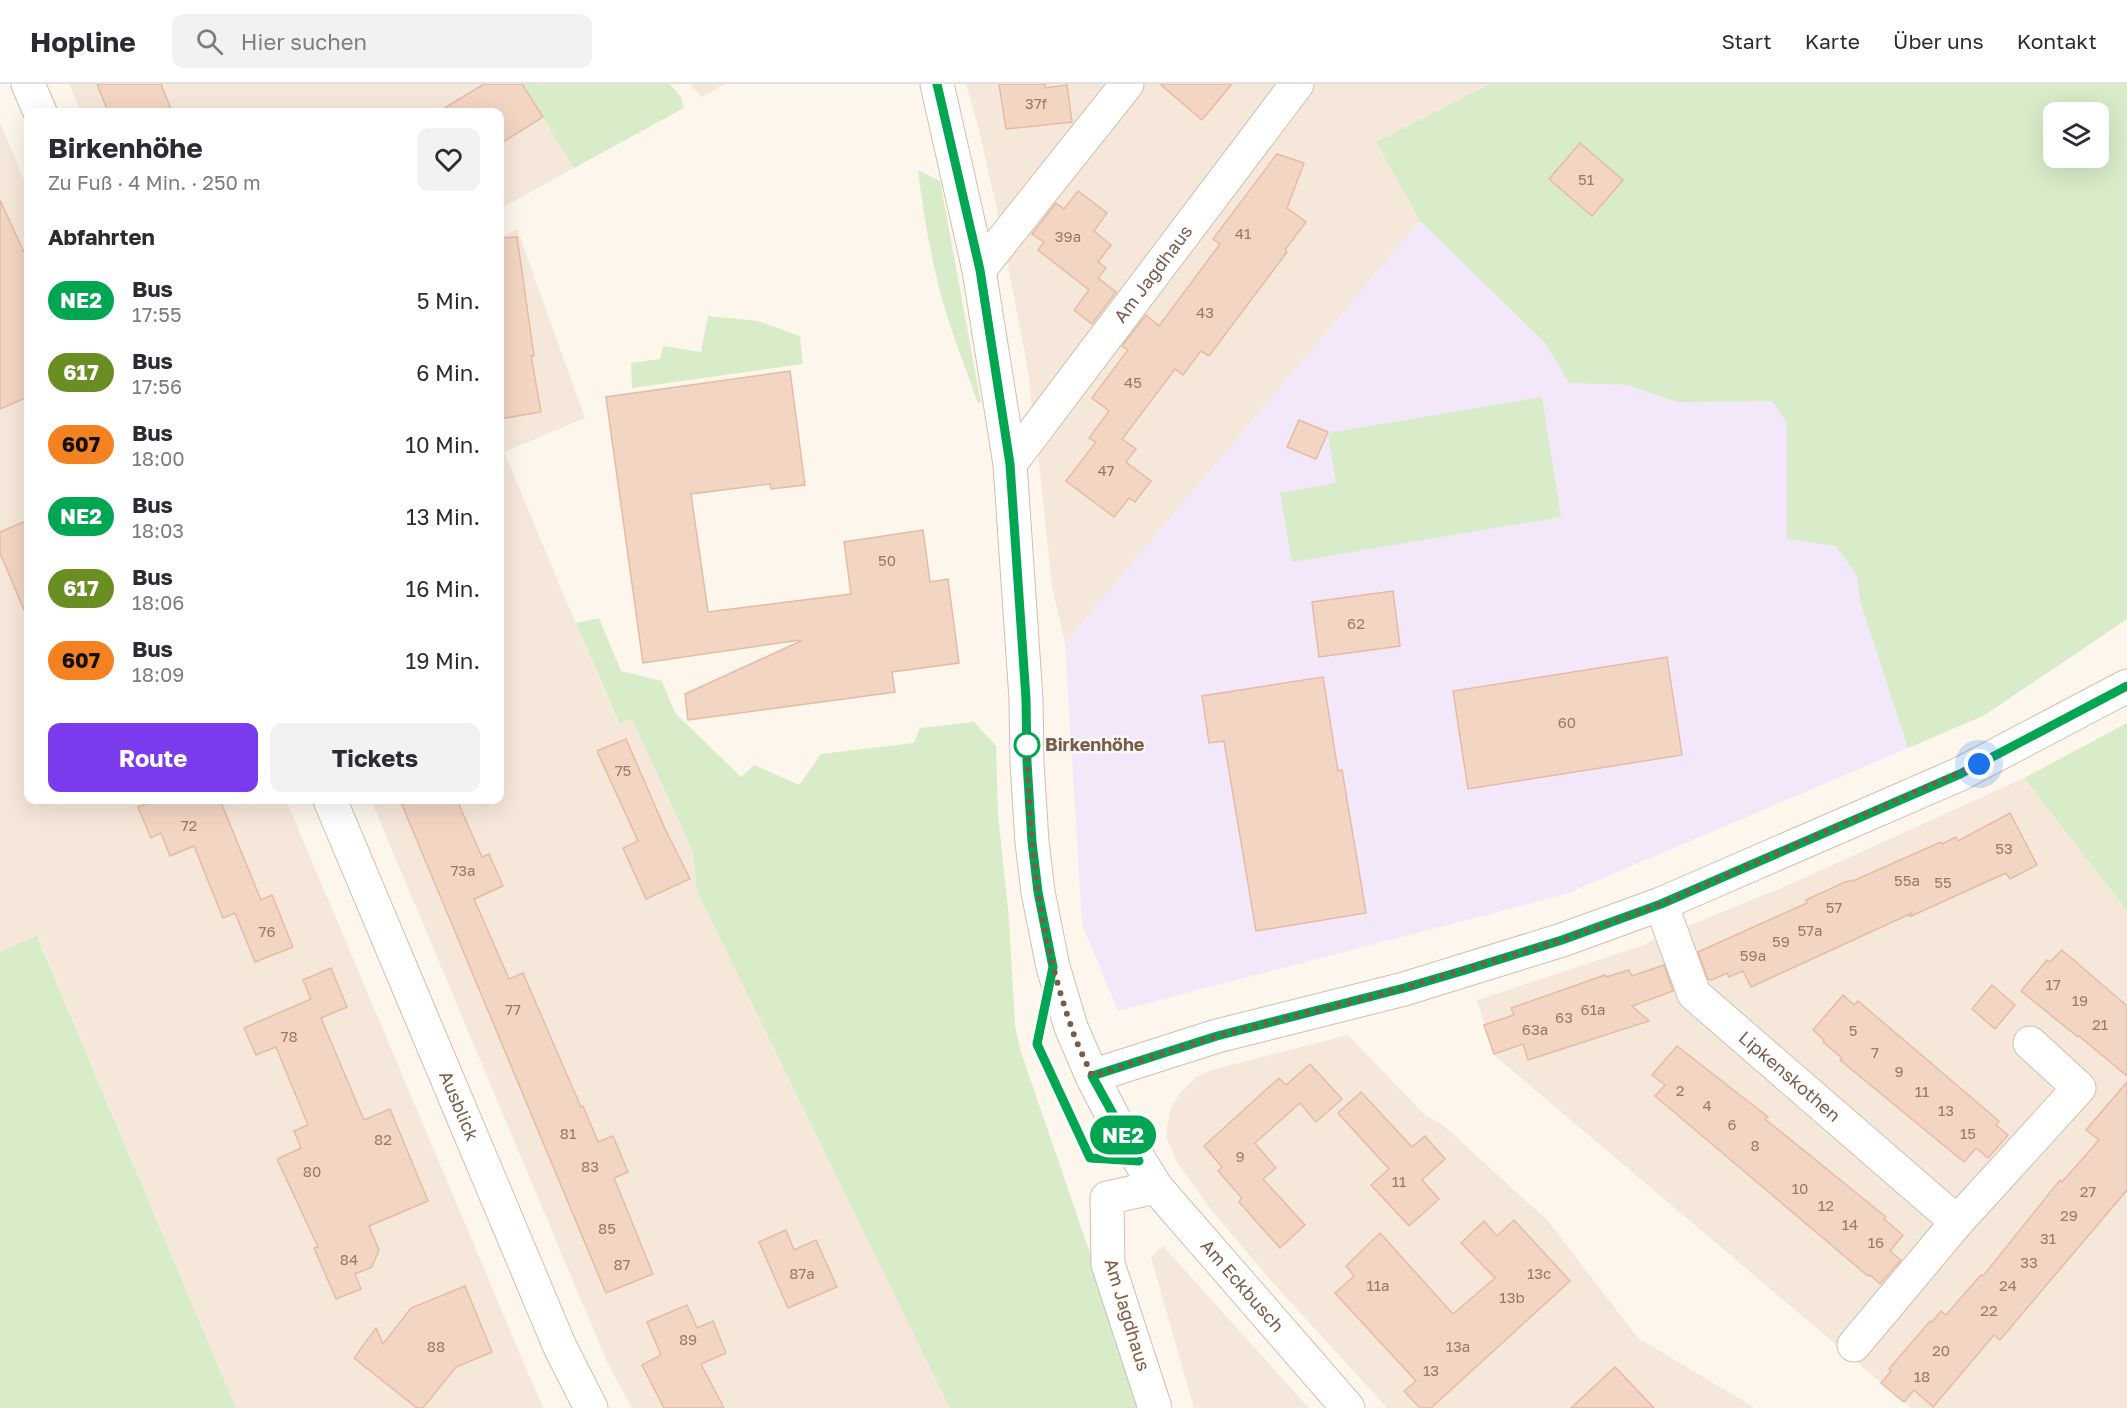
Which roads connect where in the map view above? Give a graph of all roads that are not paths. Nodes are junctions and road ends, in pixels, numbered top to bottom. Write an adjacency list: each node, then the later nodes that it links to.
1 (28, 84): 5 (street)
2 (937, 84): 6 (street)
3 (1127, 84): 6 (street)
4 (1297, 84): 7 (street, Am Jagdhaus)
5 (38, 108)
6 (980, 270): 7 (street)
7 (1010, 464): 12 (street)
8 (2127, 686): 10 (street)
9 (332, 804): 16 (street, Ausblick)
10 (1661, 904): 12 (street); 14 (street, Lipkenskothen)
11 (2030, 1043): 14 (street)
12 (1092, 1076): 13 (street)
13 (1147, 1174): 17 (street, Am Jagdhaus); 18 (street, Am Eckbusch)
14 (1957, 1222): 15 (street)
15 (1854, 1345)
16 (591, 1408)
17 (1155, 1408)
18 (1348, 1408)

